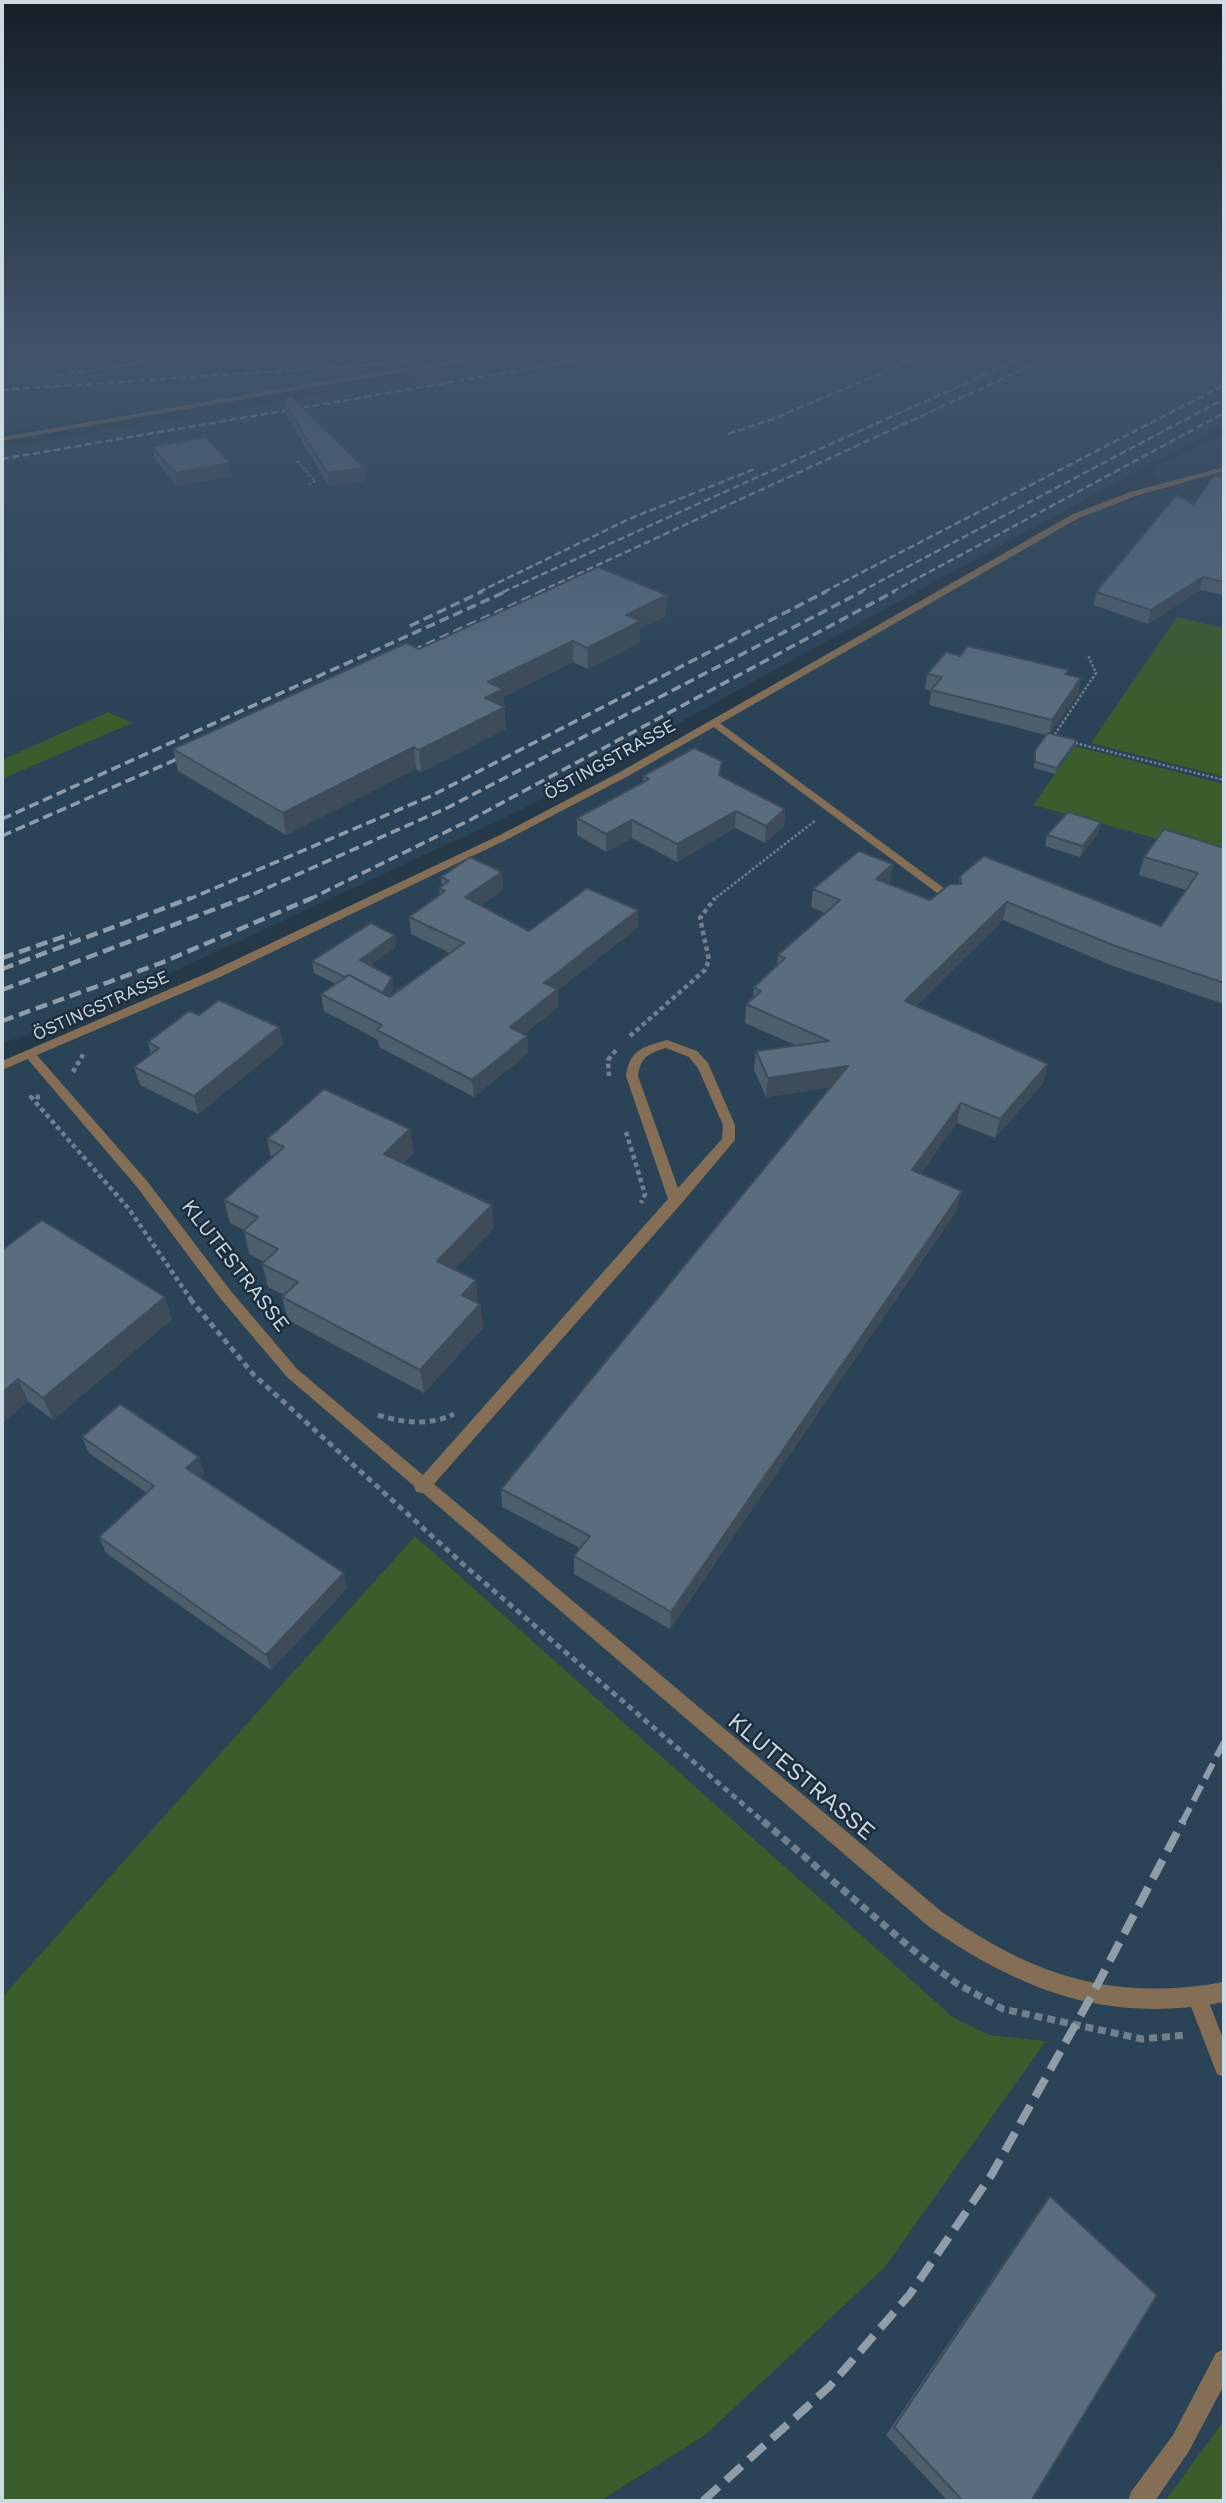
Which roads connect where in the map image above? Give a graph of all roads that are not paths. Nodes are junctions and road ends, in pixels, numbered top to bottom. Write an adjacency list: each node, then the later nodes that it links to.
1 (1214, 472): 2 (street, ÖSTINGSTRASSE)
2 (714, 723): 3 (street); 4 (street, ÖSTINGSTRASSE)
3 (952, 900)
4 (31, 1056): 5 (street, ÖSTINGSTRASSE); 7 (street, KLUTESTRASSE)
5 (2, 1066)
6 (676, 1201): 6 (street); 7 (street)
7 (422, 1487): 9 (street, KLUTESTRASSE)
8 (1224, 1992): 9 (street, KLUTESTRASSE)
9 (1198, 1999): 10 (street)
10 (1224, 2067)
11 (1224, 2361): 12 (street)
12 (1140, 2501)

